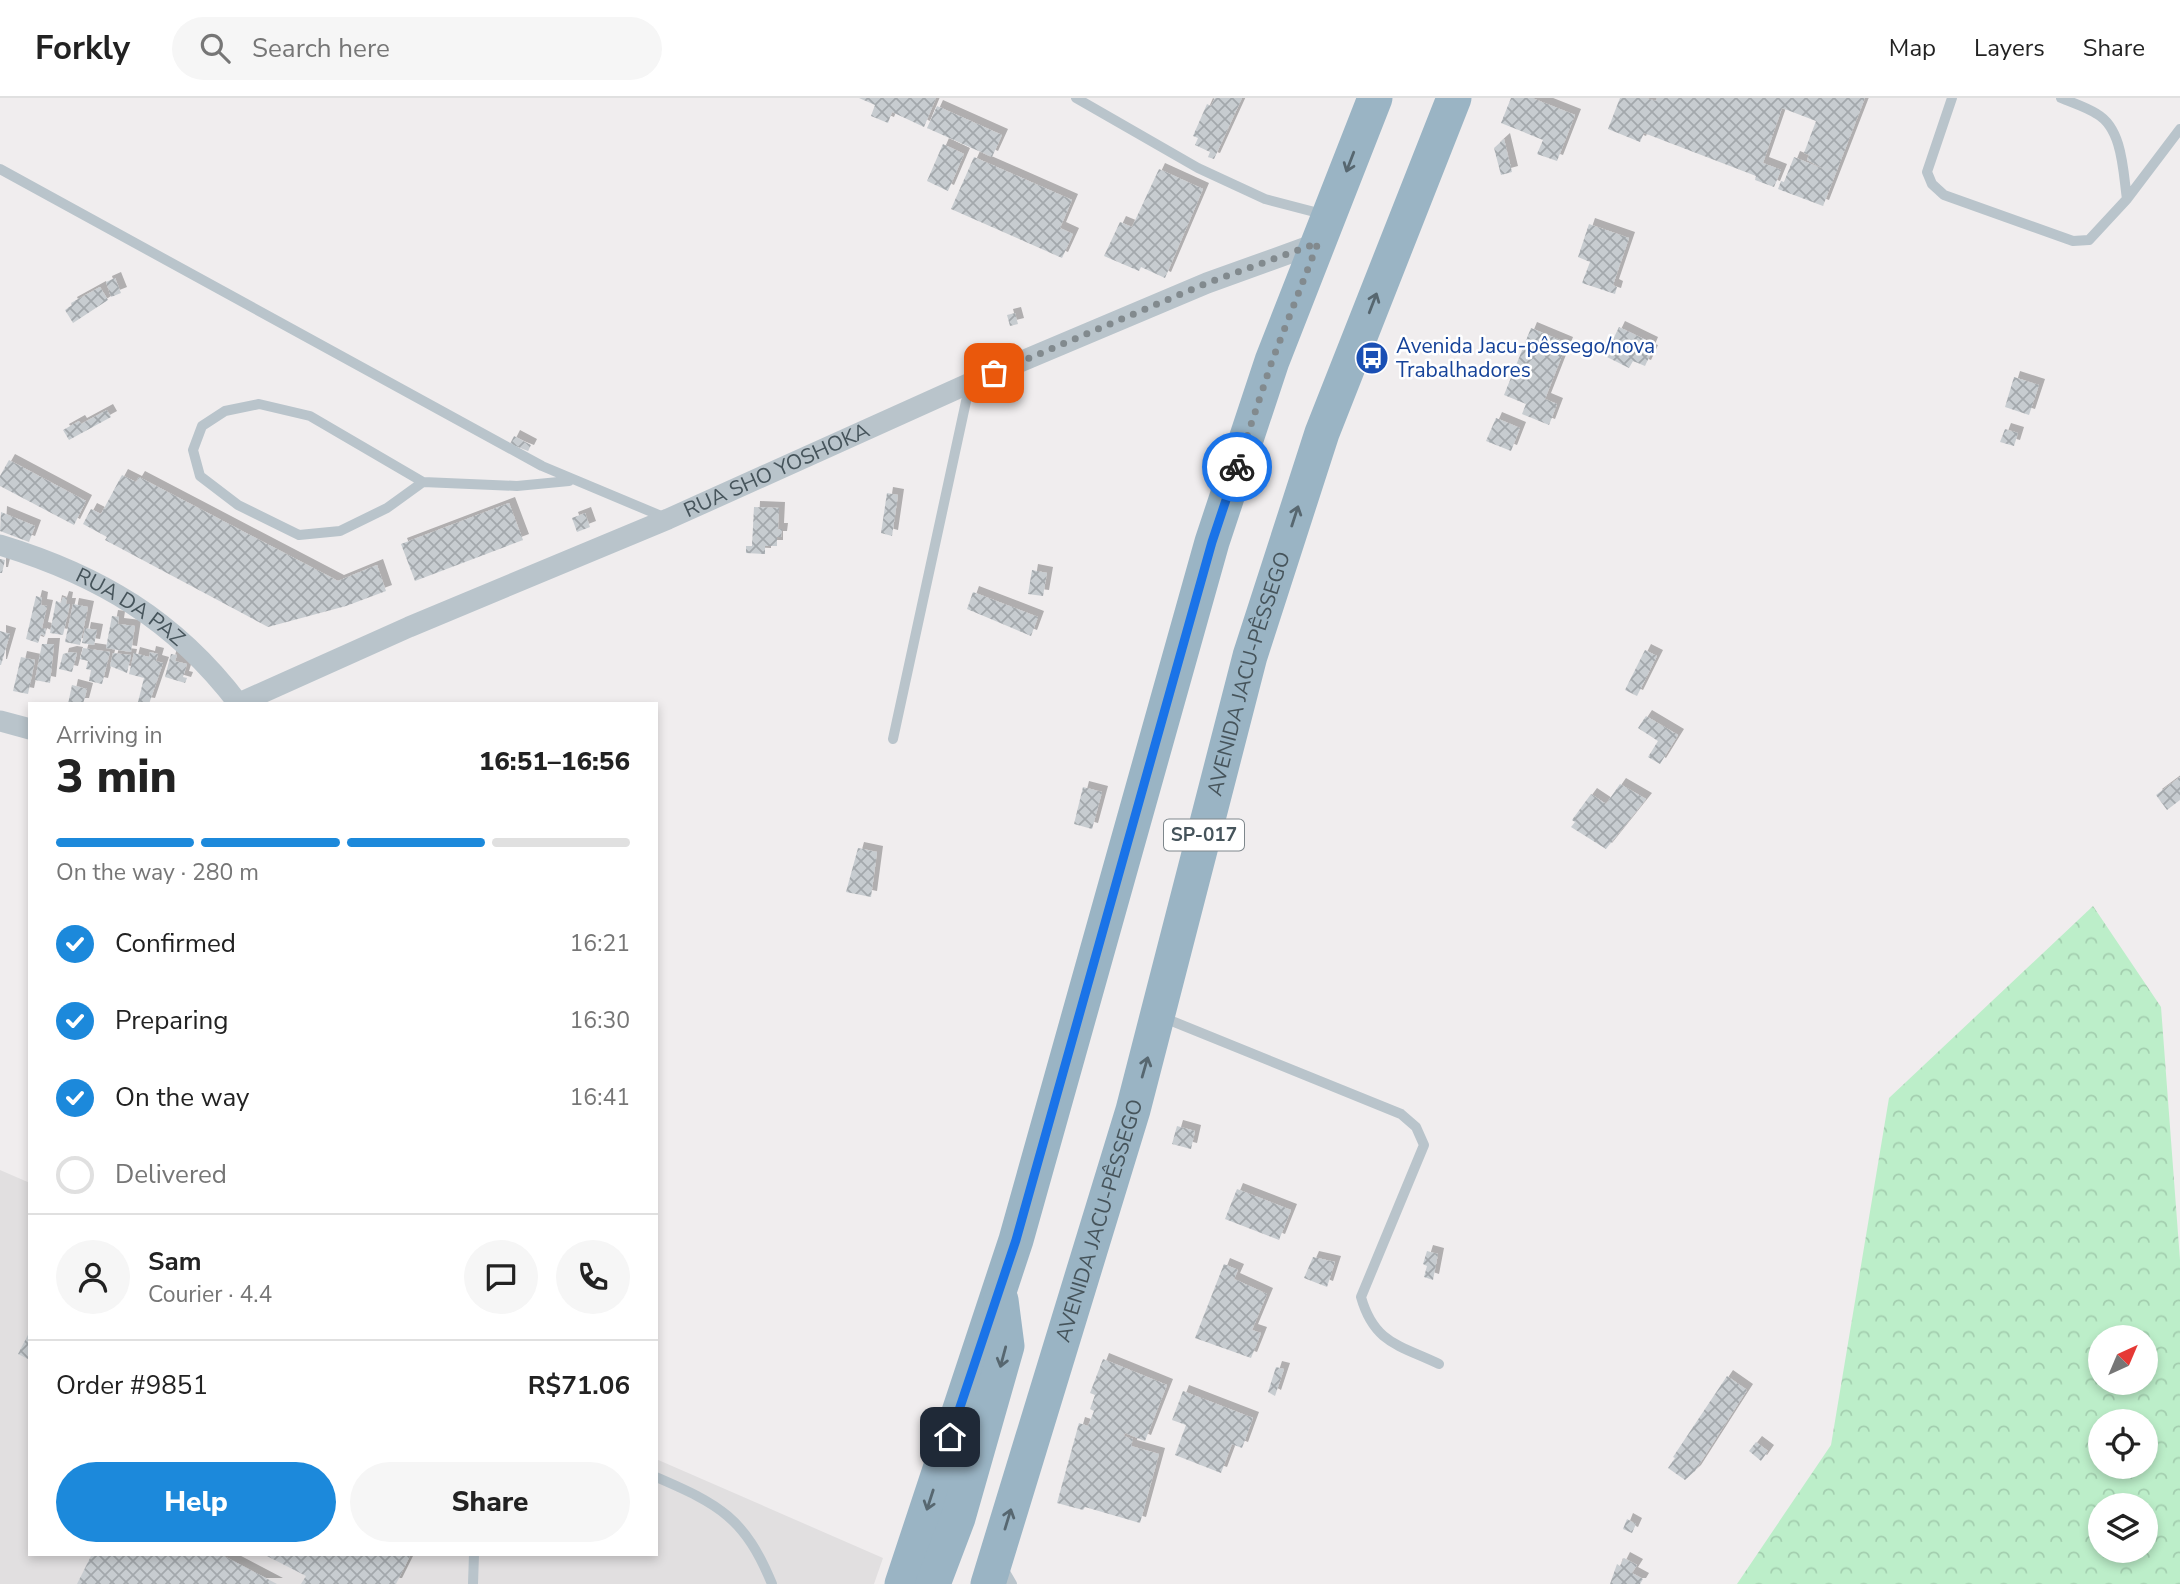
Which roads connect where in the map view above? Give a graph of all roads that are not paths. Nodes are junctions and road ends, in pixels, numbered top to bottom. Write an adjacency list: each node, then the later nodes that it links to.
1 (1076, 98): 9 (lane)
2 (1375, 98): 9 (highway, SP-017, one-way to 9)
3 (1454, 98): 20 (highway, AVENIDA JACU-PÊSSEGO / SP-017, one-way to 3)
4 (1952, 98): 8 (lane)
5 (2062, 98): 8 (lane)
6 (2180, 130): 8 (lane)
7 (0, 169): 11 (lane)
8 (2127, 199)
9 (1323, 229): 10 (street, RUA SHO YOSHOKA); 21 (highway, SP-017)
10 (971, 383): 13 (street, RUA SHO YOSHOKA); 19 (lane)
11 (571, 480): 12 (lane); 13 (lane)
12 (423, 482): 12 (lane)
13 (668, 519): 16 (street, RUA SHO YOSHOKA)
14 (0, 545): 15 (street, RUA DA PAZ)
15 (237, 702)
16 (240, 702)
17 (0, 721): 18 (street)
18 (28, 728)
19 (893, 739)
20 (1160, 1016): 22 (lane); 26 (highway, AVENIDA JACU-PÊSSEGO / SP-017, one-way to 20)
21 (999, 1289): 23 (highway, one-way to 23); 29 (highway, SP-017, one-way to 29)
22 (1439, 1364)
23 (981, 1435): 30 (highway); 31 (highway)
24 (658, 1478): 28 (lane)
25 (474, 1556): 27 (lane)
26 (999, 1575)
27 (473, 1584)
28 (772, 1584)
29 (902, 1584)
30 (933, 1584)
31 (947, 1584)

